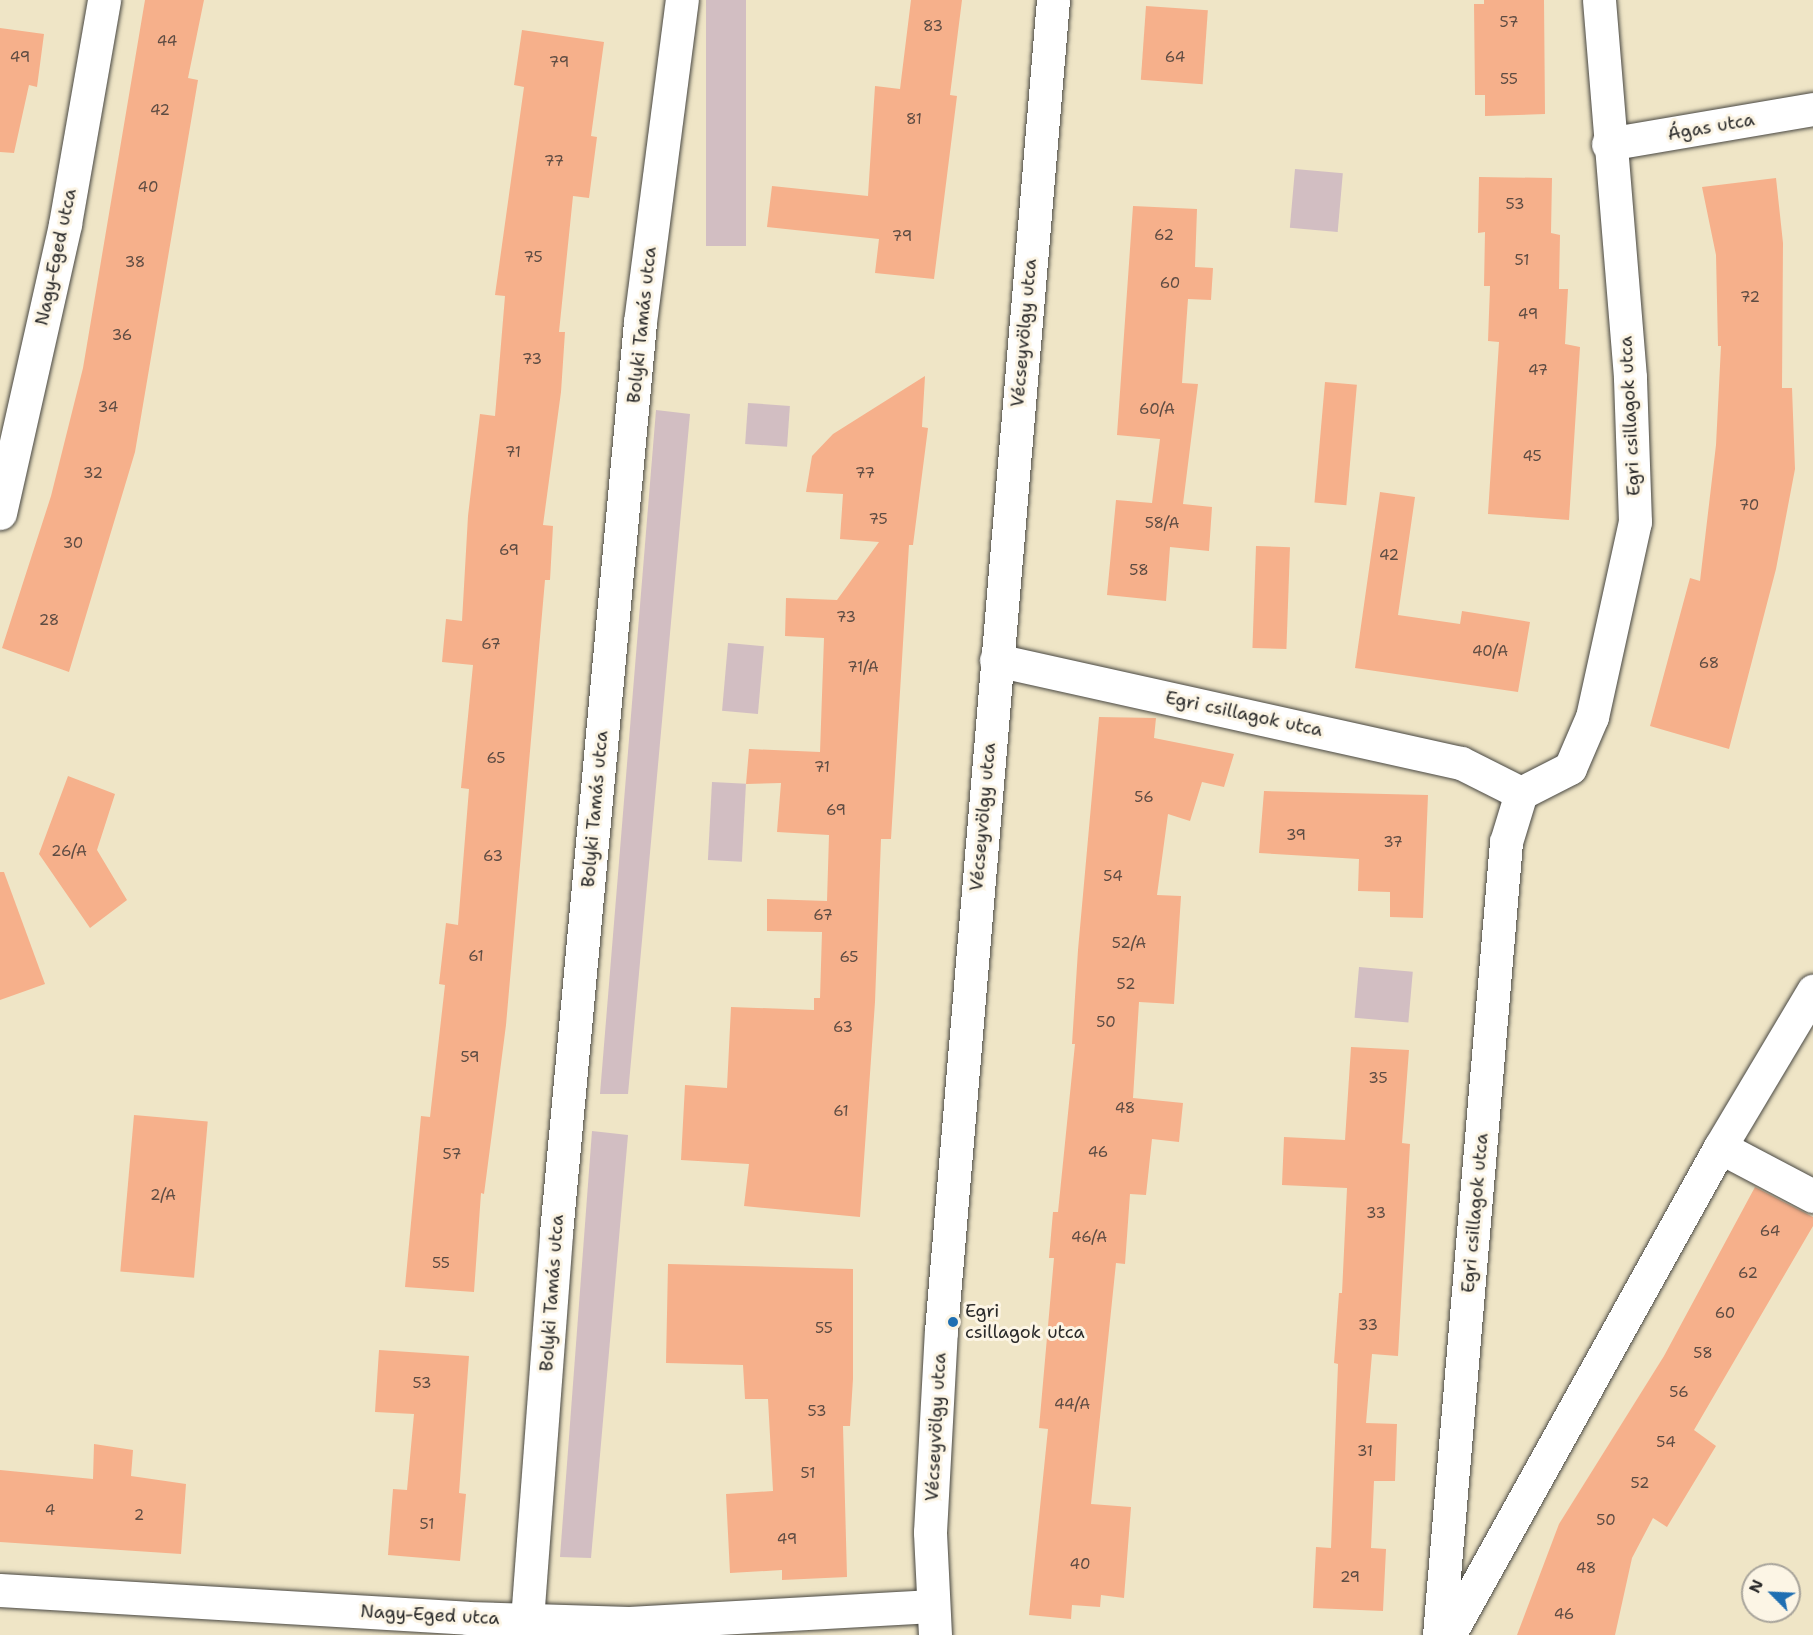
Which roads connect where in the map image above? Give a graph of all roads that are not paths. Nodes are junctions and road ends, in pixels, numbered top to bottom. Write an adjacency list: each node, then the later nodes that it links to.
1 (104, 0): 7 (street, Nagy-Eged utca)
2 (682, 0): 14 (street, Bolyki Tamás utca)
3 (1053, 0): 8 (street, Vécseyvölgy utca)
4 (1599, 0): 6 (street, Egri csillagok utca)
5 (1813, 109): 6 (street, Ágas utca)
6 (1608, 144): 9 (street, Egri csillagok utca)
7 (0, 513)
8 (996, 660): 9 (street, Egri csillagok utca); 15 (street, Vécseyvölgy utca)
9 (1521, 793): 17 (street, Egri csillagok utca)
10 (1810, 995): 11 (street)
11 (1720, 1147): 12 (street); 18 (street)
12 (1813, 1196)
13 (0, 1590): 16 (street, Nagy-Eged utca)
14 (527, 1620): 15 (street, Nagy-Eged utca); 16 (street, Nagy-Eged utca)
15 (934, 1621)
16 (482, 1627)
17 (1439, 1635)
18 (1449, 1635)

